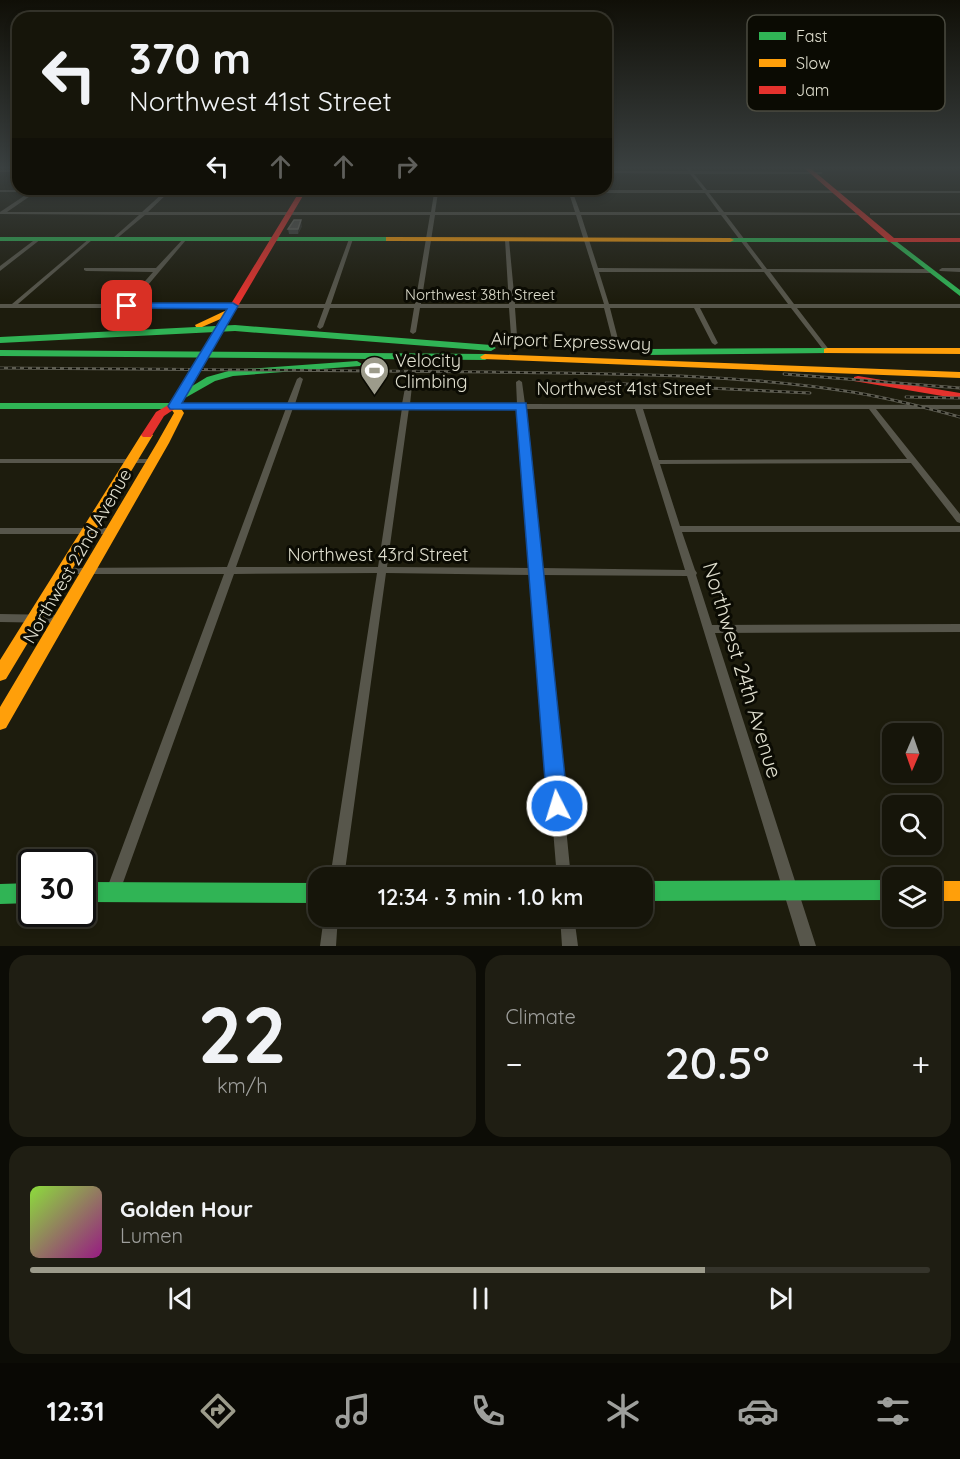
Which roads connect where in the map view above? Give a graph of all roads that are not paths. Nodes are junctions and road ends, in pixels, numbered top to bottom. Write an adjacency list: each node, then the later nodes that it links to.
1 (291, 211): 7 (main road, Northwest 22nd Avenue)
2 (720, 211): 9 (street)
3 (1, 213): 4 (street)
4 (144, 213): 7 (street); 14 (street)
5 (577, 213): 8 (street); 9 (street); 20 (street)
6 (864, 213): 9 (street); 10 (street); 22 (main road)
7 (289, 214): 8 (street); 15 (main road, Northwest 22nd Avenue)
8 (433, 214): 18 (street)
9 (722, 214): 21 (street)
10 (960, 214)
11 (0, 239): 12 (main road)
12 (39, 239): 13 (main road); 24 (street)
13 (90, 239): 14 (main road); 33 (street)
14 (115, 239): 17 (main road)
15 (273, 239): 16 (main road); 17 (main road); 42 (main road, Northwest 22nd Avenue)
16 (351, 239): 18 (main road); 35 (street)
17 (184, 240): 26 (street)
18 (430, 240): 19 (main road); 36 (street)
19 (507, 240): 20 (main road); 37 (street)
20 (586, 240): 21 (main road); 27 (street)
21 (742, 240): 22 (main road); 28 (street)
22 (898, 240): 23 (main road); 29 (main road)
23 (960, 240)
24 (0, 269)
25 (86, 269): 26 (street)
26 (158, 270): 34 (street)
27 (596, 270): 28 (street); 38 (street)
28 (765, 270): 29 (street); 40 (street)
29 (937, 271): 30 (main road); 31 (main road)
30 (958, 278)
31 (960, 294)
32 (0, 306): 33 (street, Northwest 38th Street)
33 (13, 306): 34 (street, Northwest 38th Street)
34 (127, 306): 42 (street, Northwest 38th Street)
35 (327, 306): 36 (street, Northwest 38th Street); 42 (street, Northwest 38th Street); 43 (street)
36 (418, 306): 37 (street, Northwest 38th Street); 46 (street)
37 (512, 306): 38 (street, Northwest 38th Street); 47 (street)
38 (607, 306): 39 (street, Northwest 38th Street); 48 (street)
39 (696, 306): 40 (street, Northwest 38th Street); 50 (street)
40 (793, 306): 41 (street, Northwest 38th Street); 54 (street)
41 (960, 306)
42 (231, 309): 44 (main road); 45 (main road, Northwest 22nd Avenue)
43 (320, 327)
44 (183, 329): 45 (main road); 49 (main road)
45 (219, 329): 51 (main road); 62 (main road, Northwest 22nd Avenue)
46 (413, 332)
47 (514, 336)
48 (615, 339)
49 (0, 343): 52 (main road, Airport Expressway)
50 (715, 343)
51 (497, 348): 53 (main road, Airport Expressway); 57 (main road, Airport Expressway)
52 (181, 350): 53 (main road, Airport Expressway); 56 (main road, Airport Expressway)
53 (234, 350): 58 (main road, Airport Expressway)
54 (827, 351): 55 (main road); 57 (main road)
55 (960, 351)
56 (0, 353)
57 (635, 353): 60 (main road, Airport Expressway)
58 (522, 357): 59 (main road, Airport Expressway); 61 (main road)
59 (771, 367): 63 (main road, Airport Expressway); 67 (main road)
60 (960, 367)
61 (244, 371): 62 (main road); 68 (main road)
62 (194, 373): 68 (main road, Northwest 22nd Avenue)
63 (960, 375)
64 (410, 377): 71 (street)
65 (300, 379): 70 (street)
66 (519, 382): 72 (street)
67 (960, 396)
68 (178, 401): 69 (main road, Northwest 41st Street); 70 (street, Northwest 41st Street); 77 (main road, Northwest 22nd Avenue); 78 (main road, Northwest 22nd Avenue)
69 (0, 406)
70 (291, 406): 71 (street, Northwest 41st Street); 90 (street)
71 (405, 406): 72 (street, Northwest 41st Street); 87 (street)
72 (521, 406): 73 (street, Northwest 41st Street); 91 (street)
73 (639, 406): 74 (street, Northwest 41st Street); 80 (street, Northwest 24th Avenue)
74 (870, 406): 75 (street, Northwest 41st Street); 79 (street)
75 (960, 407)
76 (0, 461): 77 (street)
77 (131, 461): 78 (street); 85 (main road, Northwest 22nd Avenue)
78 (153, 461): 86 (main road, Northwest 22nd Avenue)
79 (914, 461): 80 (street); 81 (street)
80 (656, 462): 82 (street, Northwest 24th Avenue)
81 (960, 520)
82 (678, 529): 83 (street); 92 (street, Northwest 24th Avenue)
83 (960, 529)
84 (0, 531): 85 (street)
85 (88, 531): 86 (street); 88 (main road, Northwest 22nd Avenue)
86 (111, 531): 89 (main road, Northwest 22nd Avenue)
87 (380, 570): 90 (street, Northwest 43rd Street); 91 (street, Northwest 43rd Street); 100 (street)
88 (63, 571): 89 (street, Northwest 43rd Street); 94 (main road, Northwest 22nd Avenue)
89 (88, 571): 90 (street, Northwest 43rd Street); 95 (main road, Northwest 22nd Avenue)
90 (231, 571): 104 (street)
91 (536, 572): 92 (street, Northwest 43rd Street); 101 (street)
92 (692, 573): 97 (street, Northwest 24th Avenue)
93 (0, 618): 94 (street)
94 (34, 618): 95 (street); 98 (main road, Northwest 22nd Avenue)
95 (60, 618): 99 (main road, Northwest 22nd Avenue)
96 (960, 628): 97 (street)
97 (711, 629): 102 (street, Northwest 24th Avenue)
98 (0, 674)
99 (0, 723)
100 (339, 867)
101 (563, 867)
102 (791, 890): 103 (main road); 105 (main road); 116 (street, Northwest 24th Avenue)
103 (882, 890)
104 (112, 891): 108 (main road); 110 (main road)
105 (653, 891)
106 (942, 891): 107 (main road)
107 (960, 891)
108 (96, 892)
109 (18, 893): 111 (main road)
110 (308, 893)
111 (0, 894)
112 (331, 927): 114 (street)
113 (568, 927): 115 (street)
114 (328, 946)
115 (570, 946)
116 (808, 946)

